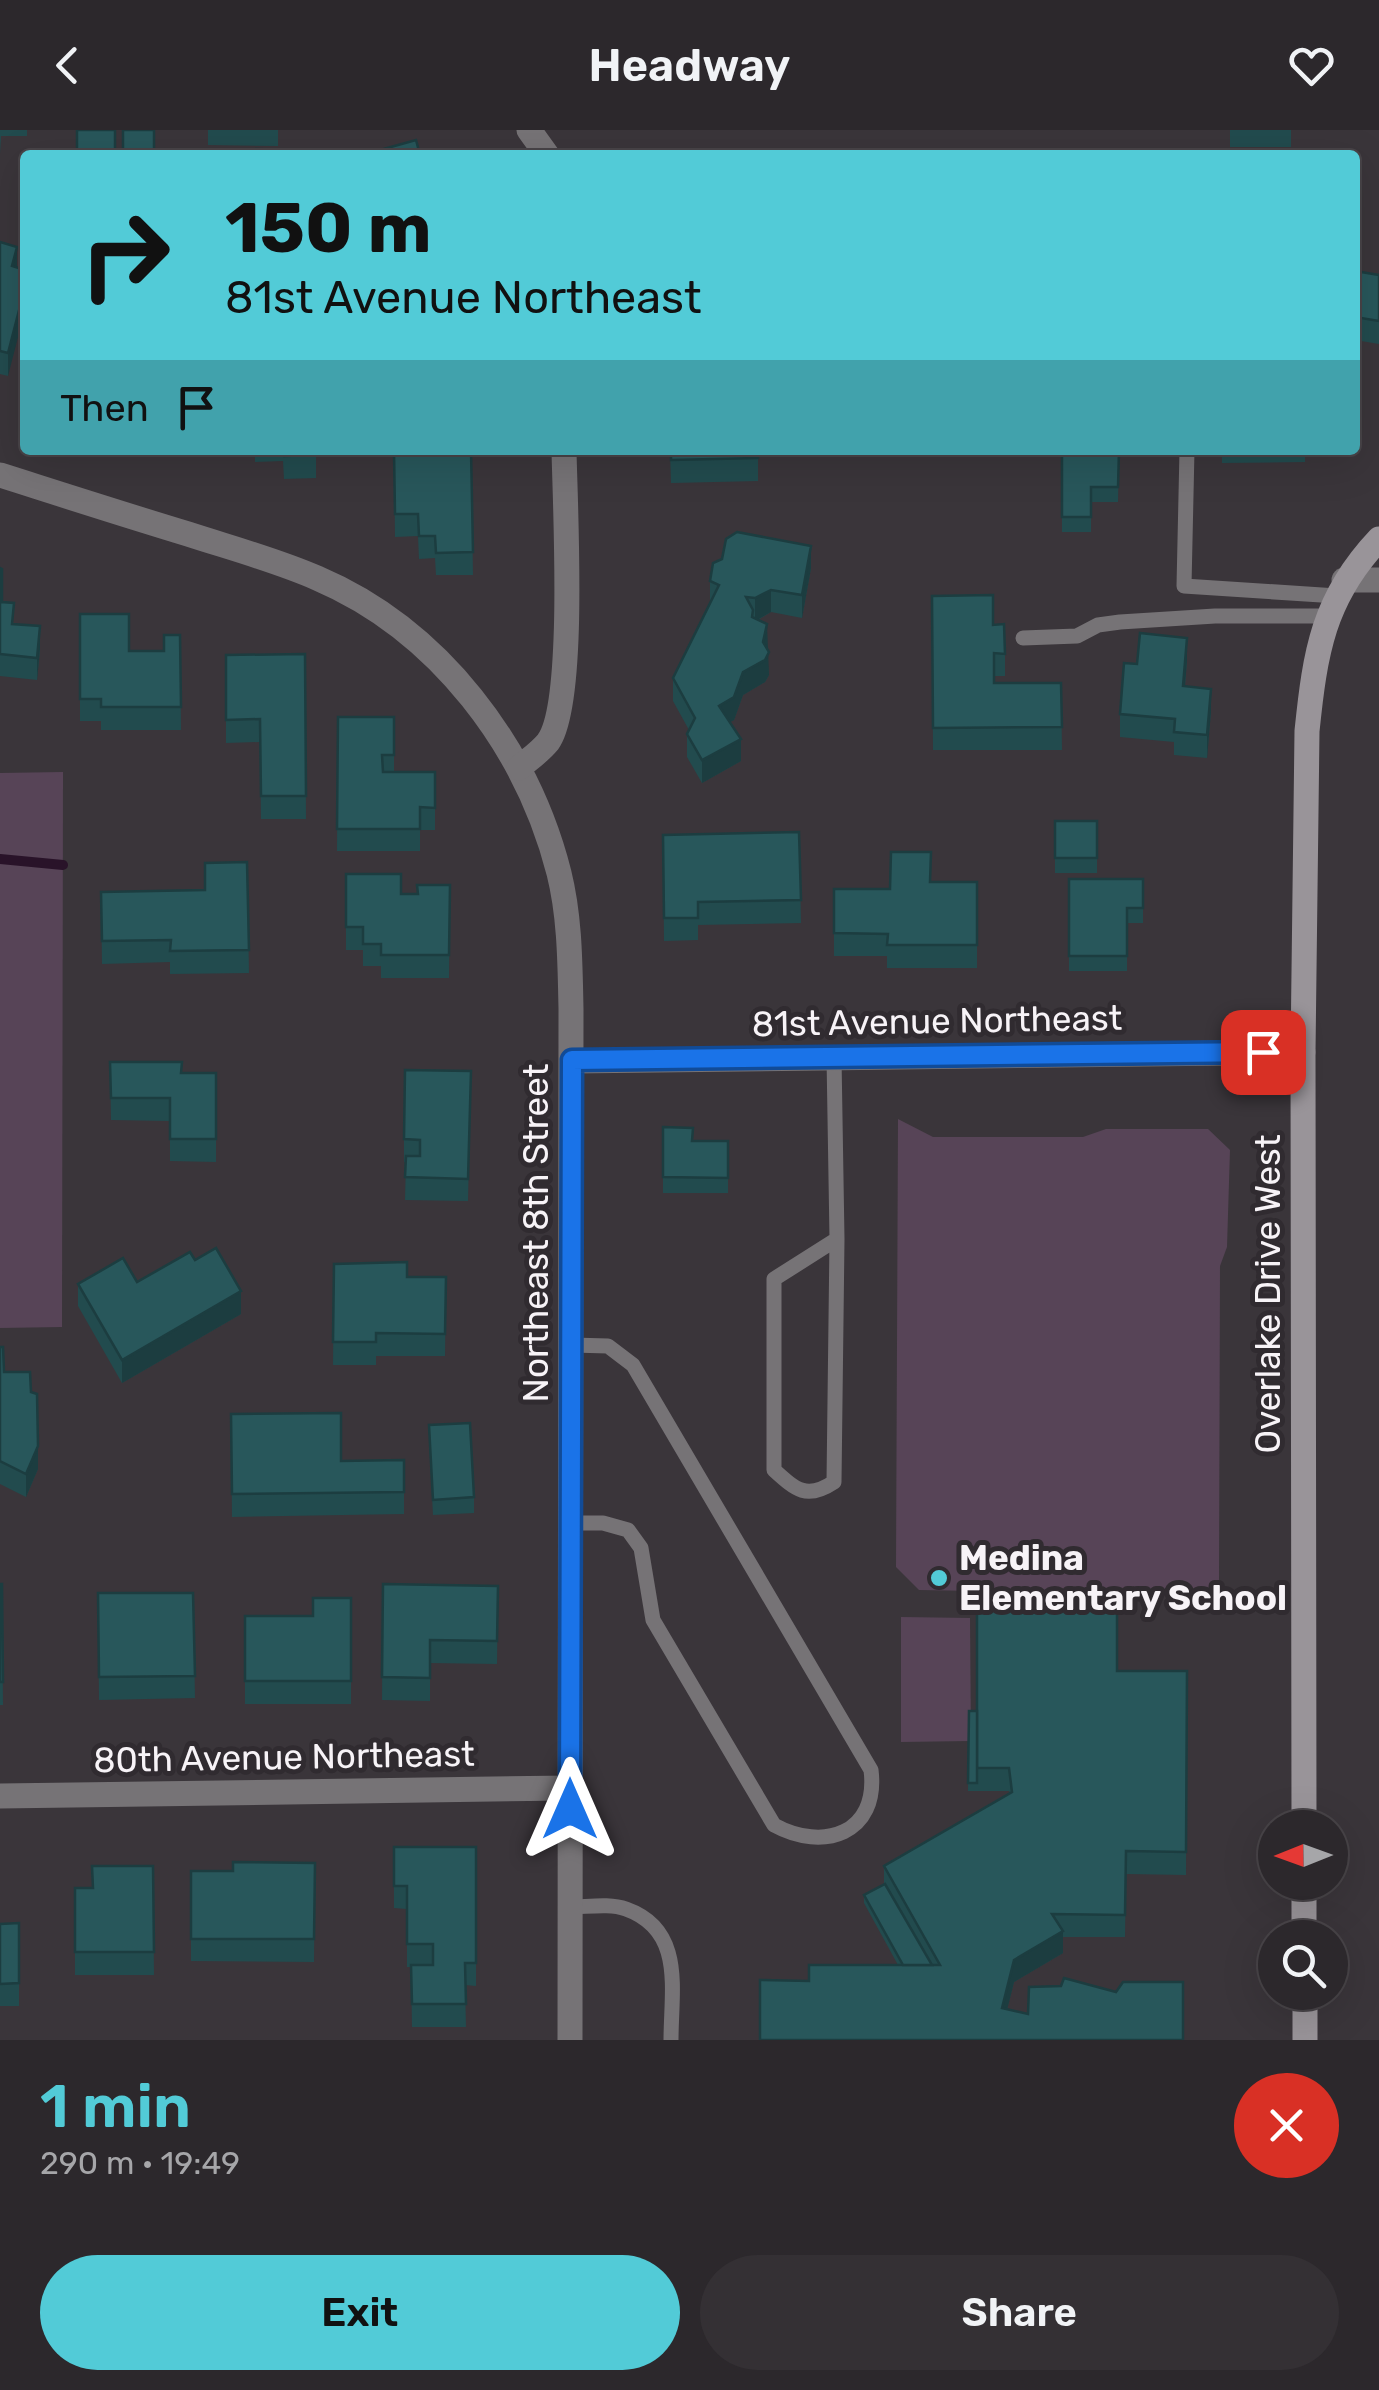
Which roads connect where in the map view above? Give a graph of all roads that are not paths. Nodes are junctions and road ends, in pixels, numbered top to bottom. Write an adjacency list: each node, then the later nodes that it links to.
1 (564, 455): 8 (street)
2 (1187, 455): 6 (lane)
3 (0, 475): 8 (street, Northeast 8th Street)
4 (1379, 539): 6 (street, Overlake Drive West)
5 (1379, 580): 6 (street)
6 (1337, 597): 7 (lane); 9 (street, Overlake Drive West)
7 (1023, 638)
8 (519, 768): 11 (street, Northeast 8th Street)
9 (1303, 1052): 10 (street, 81st Avenue Northeast); 17 (street, Overlake Drive West)
10 (834, 1057): 11 (street, 81st Avenue Northeast); 12 (lane)
11 (572, 1060): 13 (street, Northeast 8th Street)
12 (837, 1239): 12 (lane)
13 (572, 1345): 14 (street, Northeast 8th Street); 14 (lane)
14 (571, 1522): 15 (street, Northeast 8th Street)
15 (570, 1788): 16 (street, 80th Avenue Northeast); 18 (street, Northeast 8th Street)
16 (0, 1796)
17 (1304, 1810)
18 (570, 1907): 20 (street, Northeast 8th Street); 21 (lane)
19 (1304, 2010): 22 (street)
20 (570, 2040)
21 (671, 2040)
22 (1305, 2040)

